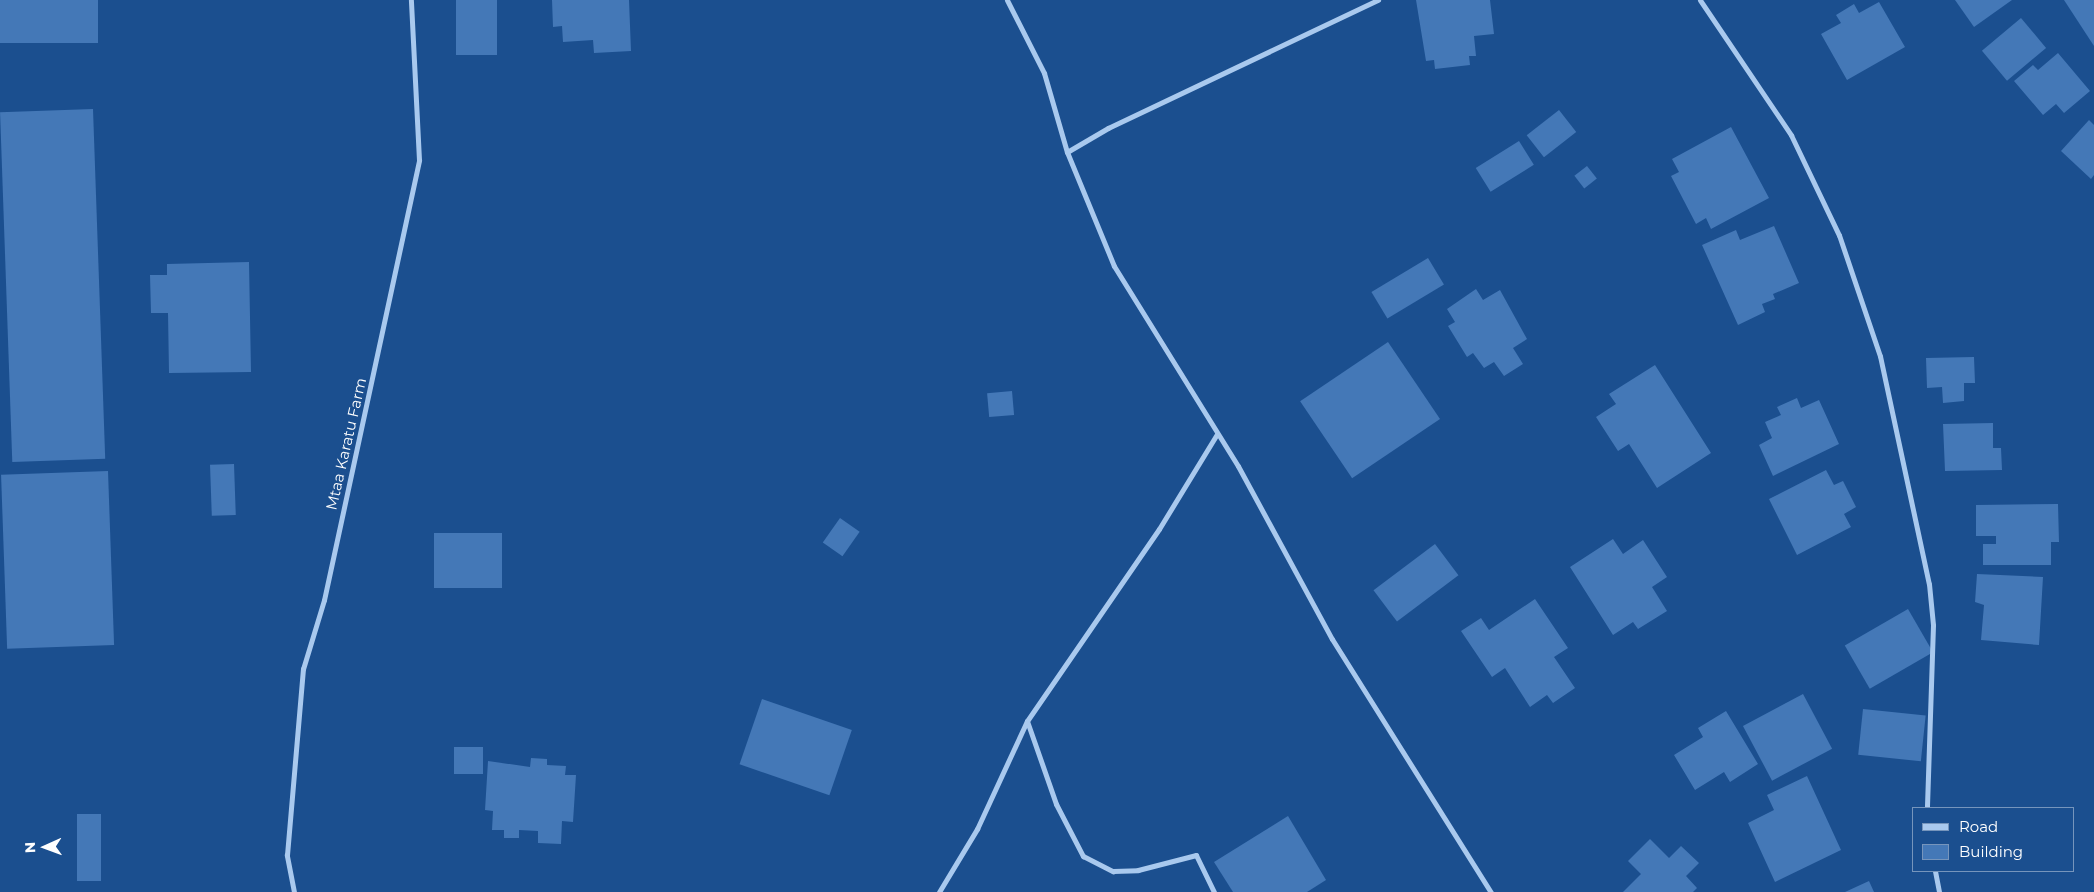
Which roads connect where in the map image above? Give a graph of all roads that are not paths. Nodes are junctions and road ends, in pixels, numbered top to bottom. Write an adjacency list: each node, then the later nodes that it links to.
1 (411, 0): 10 (street, Mtaa Karatu Farm)
2 (1007, 0): 5 (street)
3 (1378, 0): 5 (street)
4 (1700, 0): 8 (street)
5 (1067, 152): 6 (street)
6 (1217, 434): 7 (street); 13 (street)
7 (1027, 721): 11 (street); 12 (street)
8 (1927, 807)
9 (1935, 872): 14 (street)
10 (294, 892)
11 (939, 892)
12 (1214, 892)
13 (1491, 892)
14 (1939, 892)

